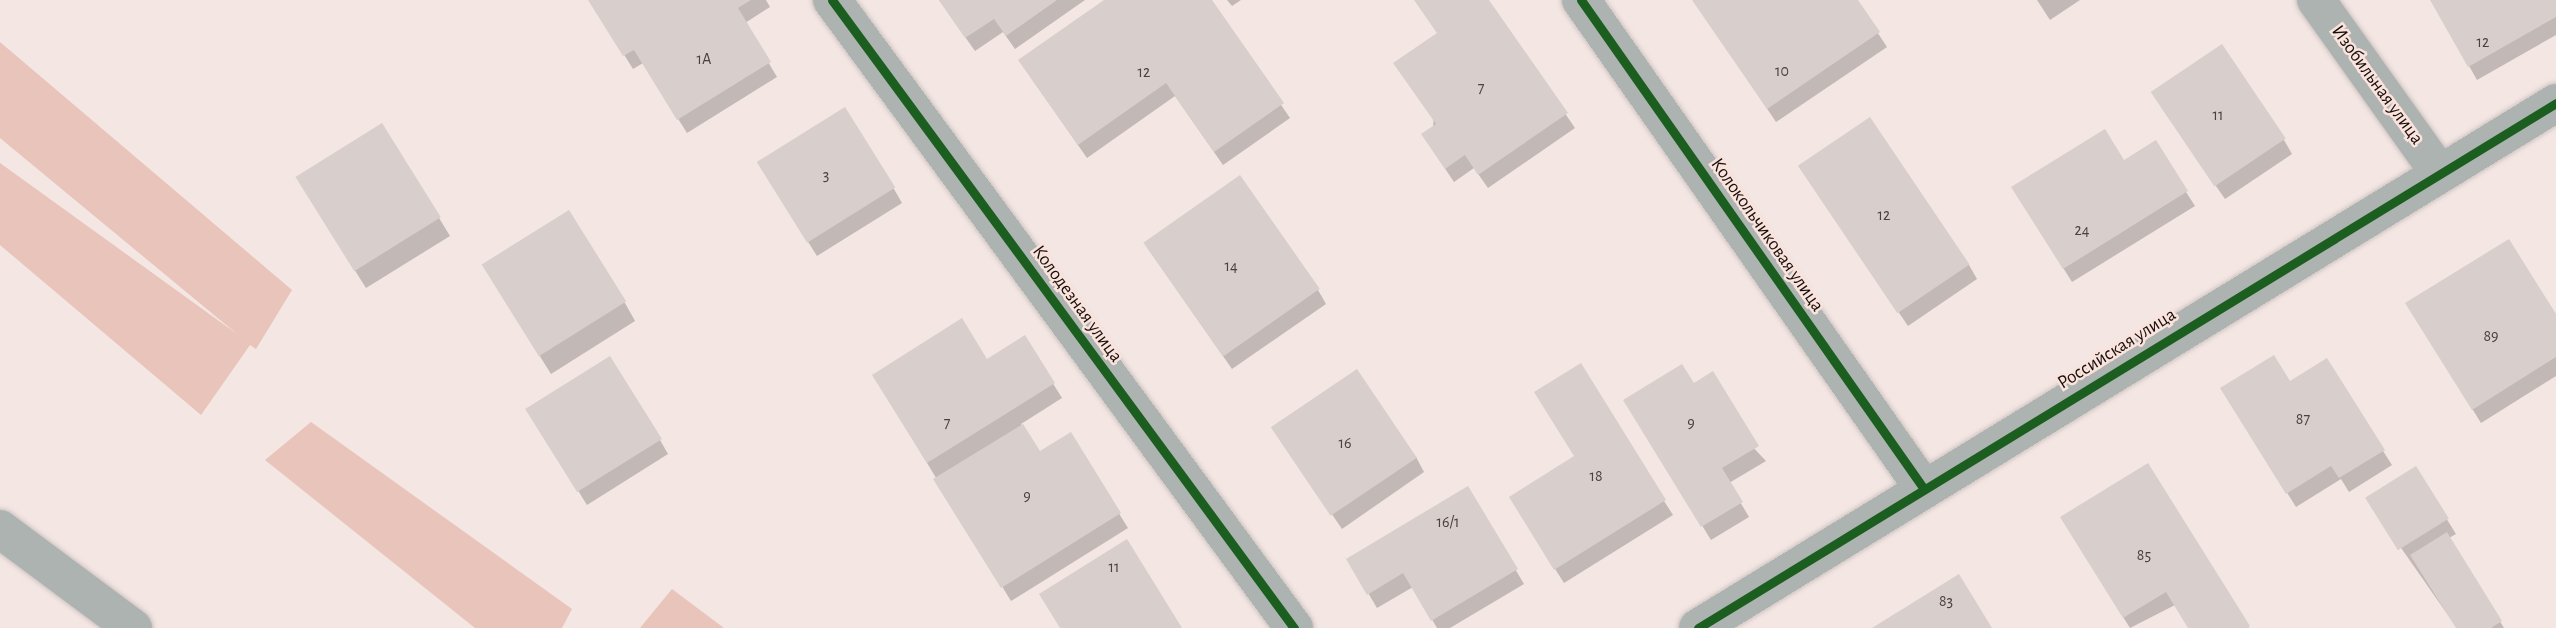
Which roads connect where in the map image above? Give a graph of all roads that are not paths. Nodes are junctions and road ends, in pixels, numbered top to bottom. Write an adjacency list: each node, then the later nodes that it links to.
1 (832, 0): 9 (street, Колодезная улица)
2 (1581, 0): 6 (street, Колокольчиковая улица)
3 (2316, 0): 5 (street, Изобильная улица)
4 (2556, 103): 5 (street, Российская улица)
5 (2438, 171): 6 (street, Российская улица)
6 (1924, 489): 10 (street, Российская улица)
7 (0, 529): 8 (street)
8 (133, 628)
9 (1294, 628)
10 (1698, 628)

